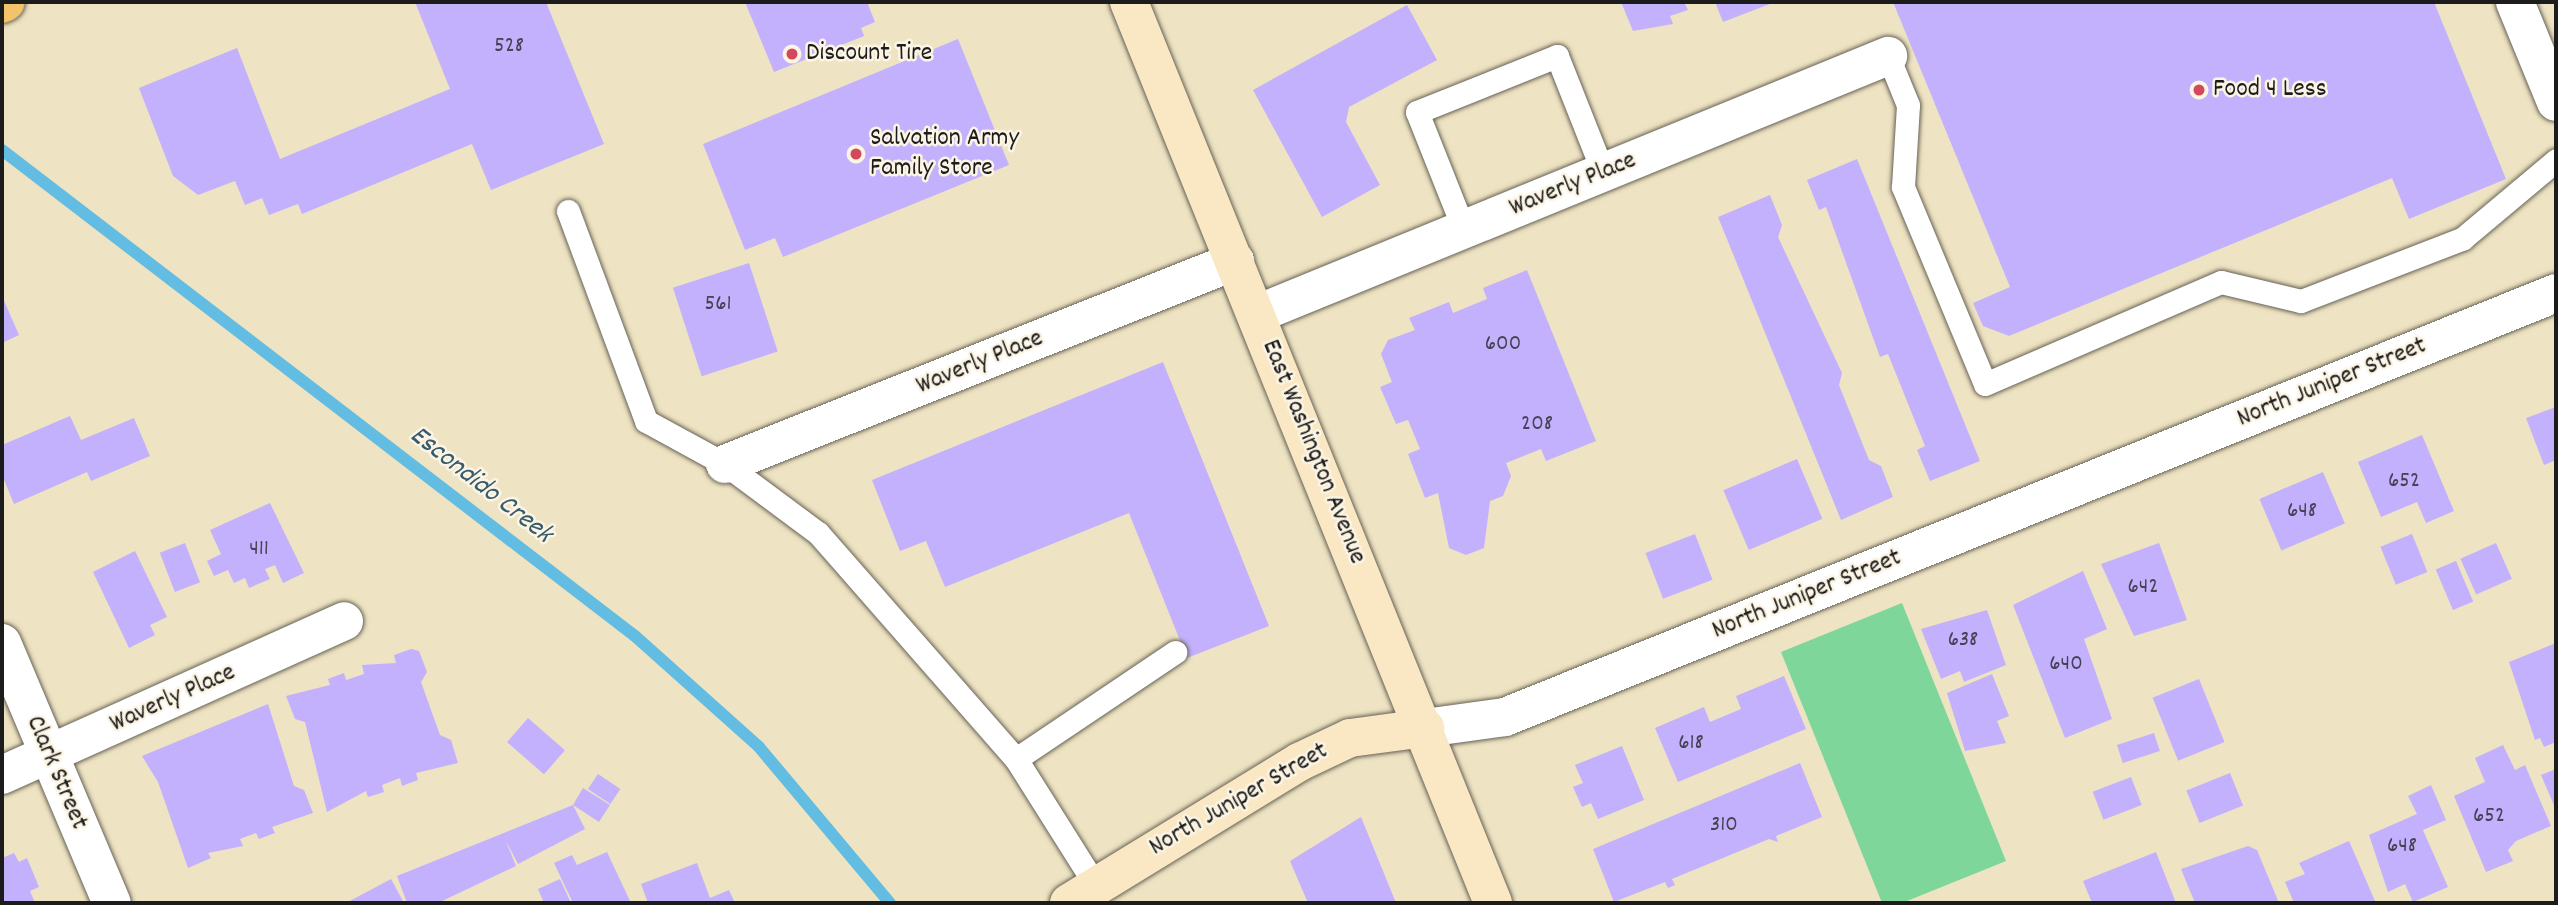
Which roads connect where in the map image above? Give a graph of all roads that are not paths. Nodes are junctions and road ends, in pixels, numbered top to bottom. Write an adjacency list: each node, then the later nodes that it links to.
1 (1129, 2): 9 (main road, East Washington Avenue)
2 (2515, 2): 4 (street)
3 (1888, 56): 5 (lane); 6 (street, Waverly Place)
4 (2556, 102)
5 (2556, 160)
6 (1603, 172): 8 (street, Waverly Place); 8 (lane)
7 (568, 211): 12 (lane)
8 (1464, 230): 11 (street, Waverly Place)
9 (1235, 261): 11 (main road, East Washington Avenue); 12 (street, Waverly Place)
10 (2556, 293): 16 (street, North Juniper Street)
11 (1257, 314): 16 (main road, East Washington Avenue)
12 (725, 464): 18 (lane)
13 (344, 621): 17 (street, Waverly Place)
14 (2, 643): 17 (street, Clark Street)
15 (1175, 652): 18 (lane)
16 (1425, 728): 20 (main road, North Juniper Street); 22 (main road, East Washington Avenue)
17 (48, 756): 19 (street, Waverly Place); 21 (street, Clark Street)
18 (1016, 759): 20 (lane)
19 (2, 775)
20 (1082, 895)
21 (111, 903)
22 (1493, 903)

